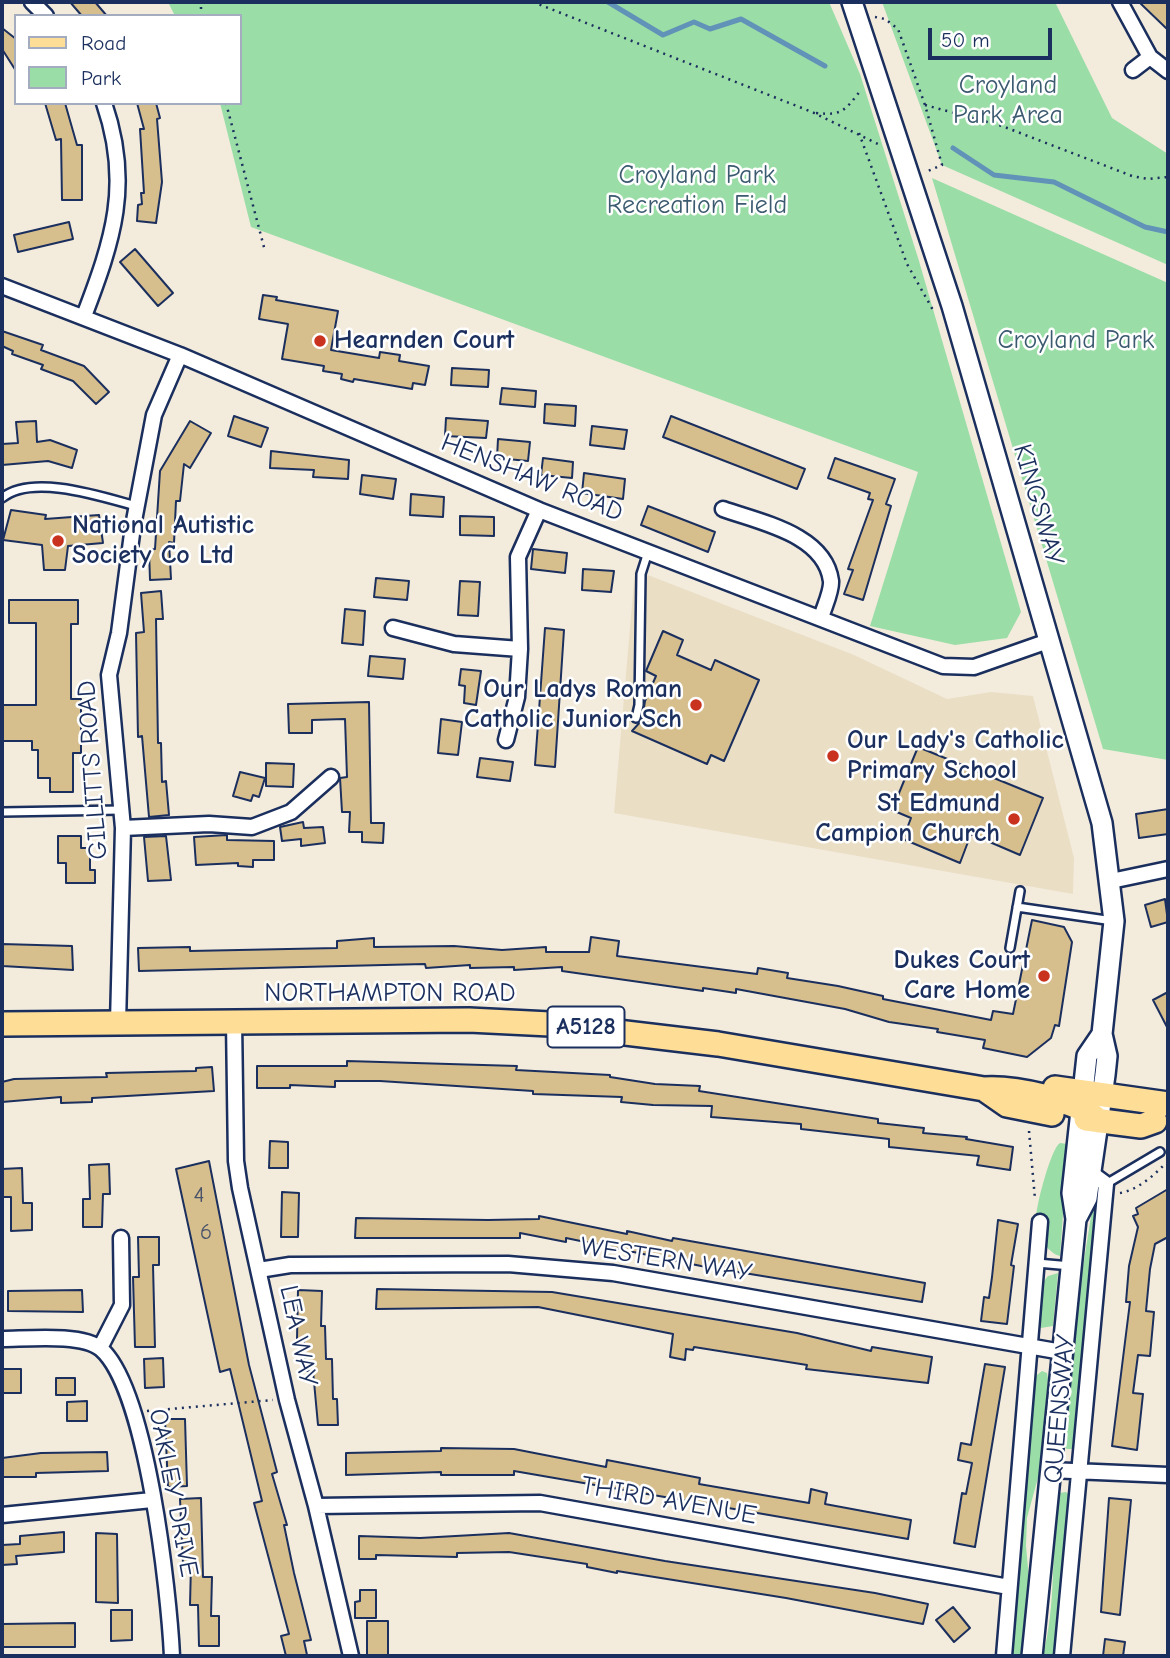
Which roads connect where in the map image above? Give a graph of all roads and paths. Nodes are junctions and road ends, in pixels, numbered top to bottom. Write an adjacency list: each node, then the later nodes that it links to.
1 (533, 2): 12 (path)
2 (852, 2): 20 (street, KINGSWAY)
3 (1120, 2): 5 (street)
4 (869, 19): 11 (path)
5 (1150, 57): 6 (street); 7 (street)
6 (1133, 71)
7 (1168, 71)
8 (867, 83): 12 (path)
9 (105, 105): 19 (street)
10 (227, 105): 17 (path)
11 (925, 105): 15 (path); 16 (path)
12 (812, 113): 13 (path)
13 (859, 133): 14 (path); 20 (path)
14 (883, 146)
15 (928, 171)
16 (1168, 177)
17 (265, 251)
18 (2, 286): 19 (street, HENSHAW ROAD)
19 (84, 316): 21 (street, HENSHAW ROAD)
20 (955, 317): 29 (street, KINGSWAY)
21 (180, 355): 23 (street, GILLITTS ROAD); 25 (street, HENSHAW ROAD)
22 (2, 498): 23 (lane)
23 (136, 506): 34 (street, GILLITTS ROAD)
24 (723, 509): 27 (street)
25 (540, 510): 26 (street, HENSHAW ROAD); 30 (street)
26 (648, 552): 27 (street, HENSHAW ROAD); 31 (lane)
27 (821, 618): 29 (street, HENSHAW ROAD)
28 (393, 628): 30 (street)
29 (1051, 640): 38 (street, KINGSWAY)
30 (520, 649): 32 (street)
31 (636, 718)
32 (506, 740)
33 (331, 777): 36 (street)
34 (121, 810): 35 (lane); 36 (street, GILLITTS ROAD)
35 (2, 812)
36 (123, 828): 44 (street, GILLITTS ROAD)
37 (1168, 869): 38 (street)
38 (1111, 881): 41 (street, KINGSWAY)
39 (1020, 891): 40 (lane)
40 (1017, 907): 41 (lane); 42 (lane)
41 (1114, 921): 47 (street, KINGSWAY)
42 (1010, 948)
43 (234, 1021): 44 (main road, NORTHAMPTON ROAD / A5128); 46 (main road, NORTHAMPTON ROAD / A5128); 59 (street, LEA WAY)
44 (118, 1023): 45 (main road, NORTHAMPTON ROAD / A5128)
45 (2, 1024)
46 (984, 1089): 47 (main road, NORTHAMPTON ROAD / A5128); 47 (main road, NORTHAMPTON ROAD / A5128)
47 (1091, 1106): 48 (main road, NORTHAMPTON ROAD / A5128); 52 (street, QUEENSWAY); 54 (street, QUEENSWAY)
48 (1164, 1115)
49 (1028, 1124): 53 (path)
50 (1160, 1152): 52 (lane)
51 (1168, 1160): 52 (path)
52 (1104, 1184): 54 (street, QUEENSWAY); 67 (street, QUEENSWAY)
53 (1035, 1199)
54 (1076, 1219): 58 (street, QUEENSWAY)
55 (1040, 1222): 57 (street)
56 (121, 1238): 61 (street)
57 (1037, 1263): 58 (lane); 62 (street)
58 (1072, 1266): 63 (street, QUEENSWAY)
59 (259, 1270): 62 (street, WESTERN WAY); 64 (street, LEA WAY)
60 (2, 1339): 61 (street)
61 (100, 1348): 65 (street, OAKLEY DRIVE)
62 (1032, 1348): 63 (street, WESTERN WAY); 72 (street)
63 (1062, 1352): 66 (street, QUEENSWAY)
64 (287, 1399): 65 (path); 70 (street, LEA WAY)
65 (134, 1412): 69 (street, OAKLEY DRIVE)
66 (1049, 1470): 67 (street); 76 (street, QUEENSWAY)
67 (1081, 1471): 68 (street); 77 (street, QUEENSWAY)
68 (1168, 1475)
69 (152, 1500): 71 (street); 73 (street, OAKLEY DRIVE)
70 (316, 1506): 72 (street, THIRD AVENUE); 74 (street, LEA WAY)
71 (2, 1515)
72 (1009, 1587): 75 (street)
73 (172, 1656)
74 (351, 1656)
75 (1004, 1656)
76 (1032, 1656)
77 (1062, 1656)

